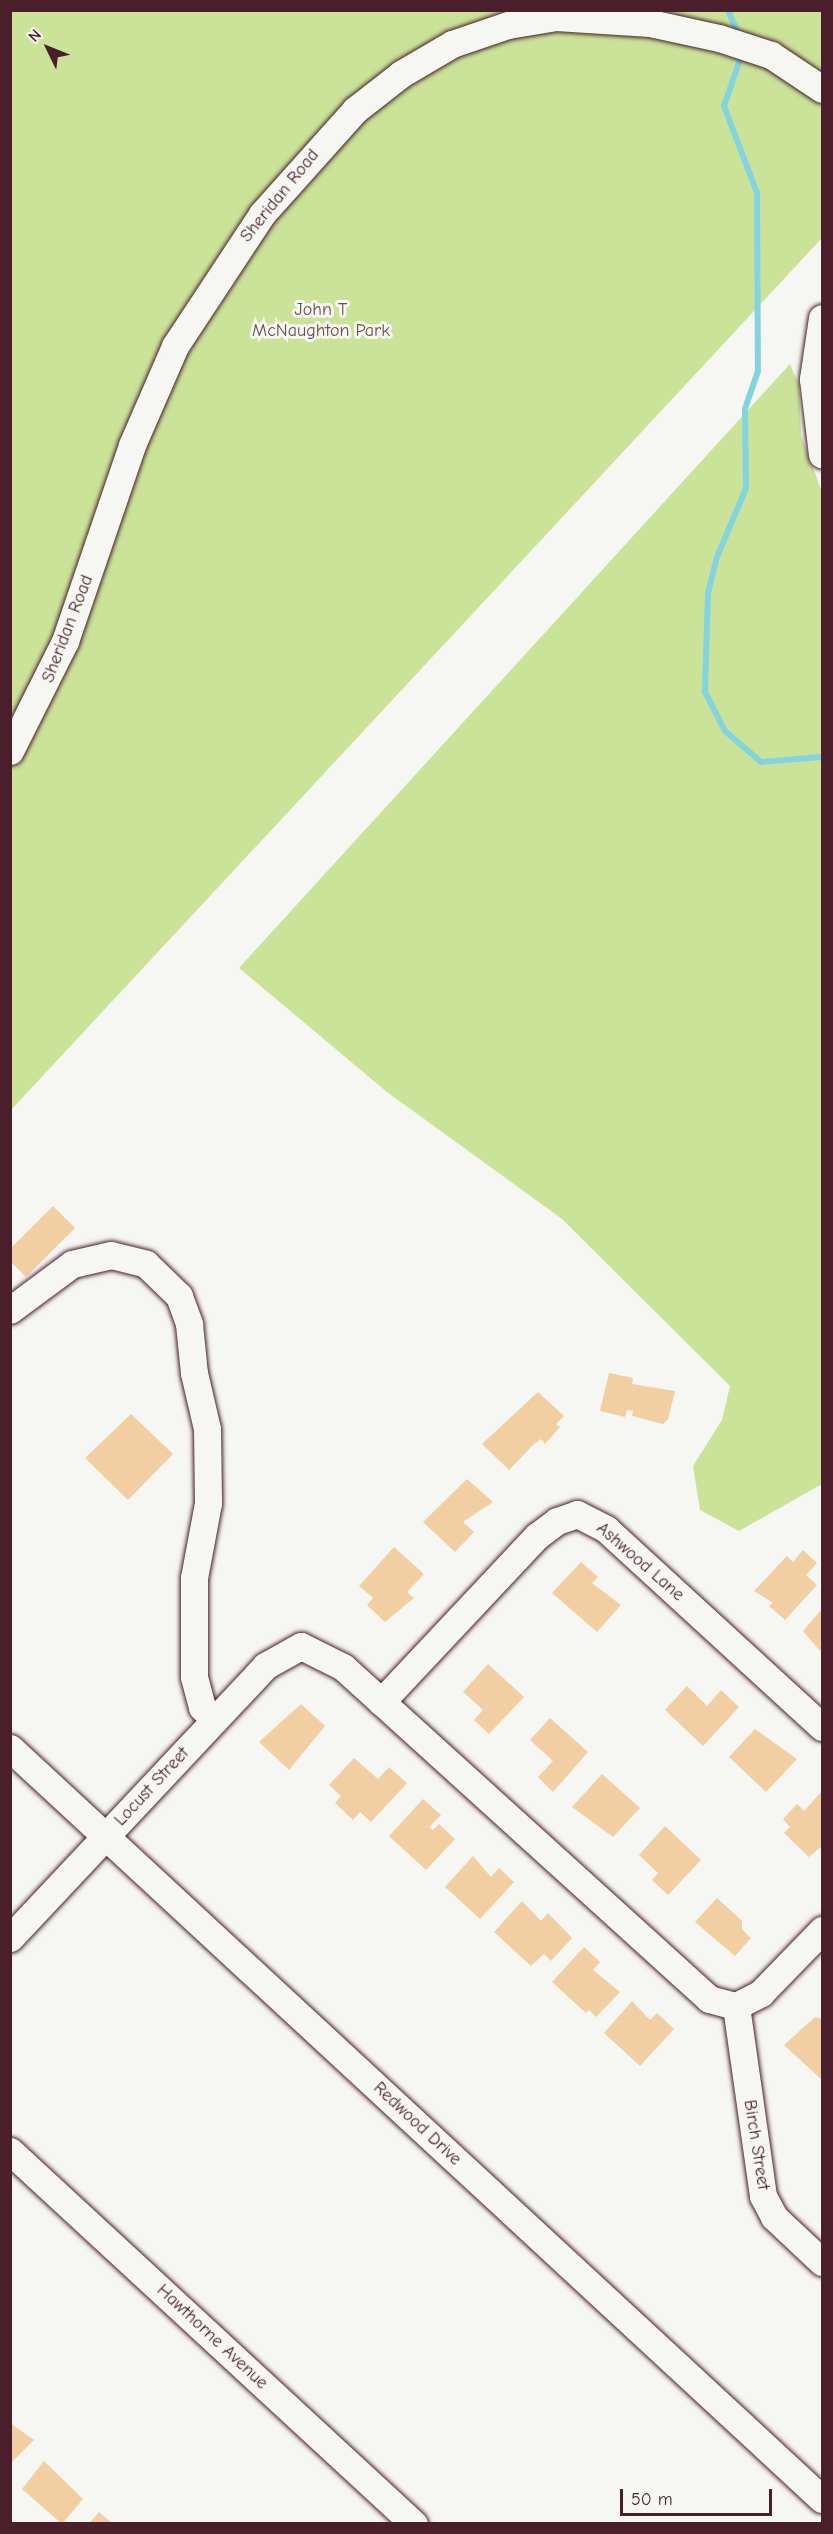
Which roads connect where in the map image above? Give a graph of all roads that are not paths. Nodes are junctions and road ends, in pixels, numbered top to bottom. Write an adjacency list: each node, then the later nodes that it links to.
1 (822, 89): 4 (street, Sheridan Road)
2 (822, 318): 3 (street)
3 (822, 454)
4 (10, 752)
5 (10, 1310): 7 (street)
6 (381, 1702): 7 (street, Locust Street); 8 (street, Ashwood Lane); 13 (street)
7 (214, 1720): 10 (street, Locust Street)
8 (822, 1727)
9 (10, 1748): 10 (street, Redwood Drive)
10 (106, 1836): 12 (street, Locust Street); 16 (street, Redwood Drive)
11 (822, 1930): 13 (street)
12 (10, 1938)
13 (736, 2006): 15 (street, Birch Street)
14 (10, 2151): 18 (street, Hawthorne Avenue)
15 (822, 2262)
16 (822, 2499)
17 (822, 2513): 19 (street)
18 (414, 2523)
19 (819, 2523)

